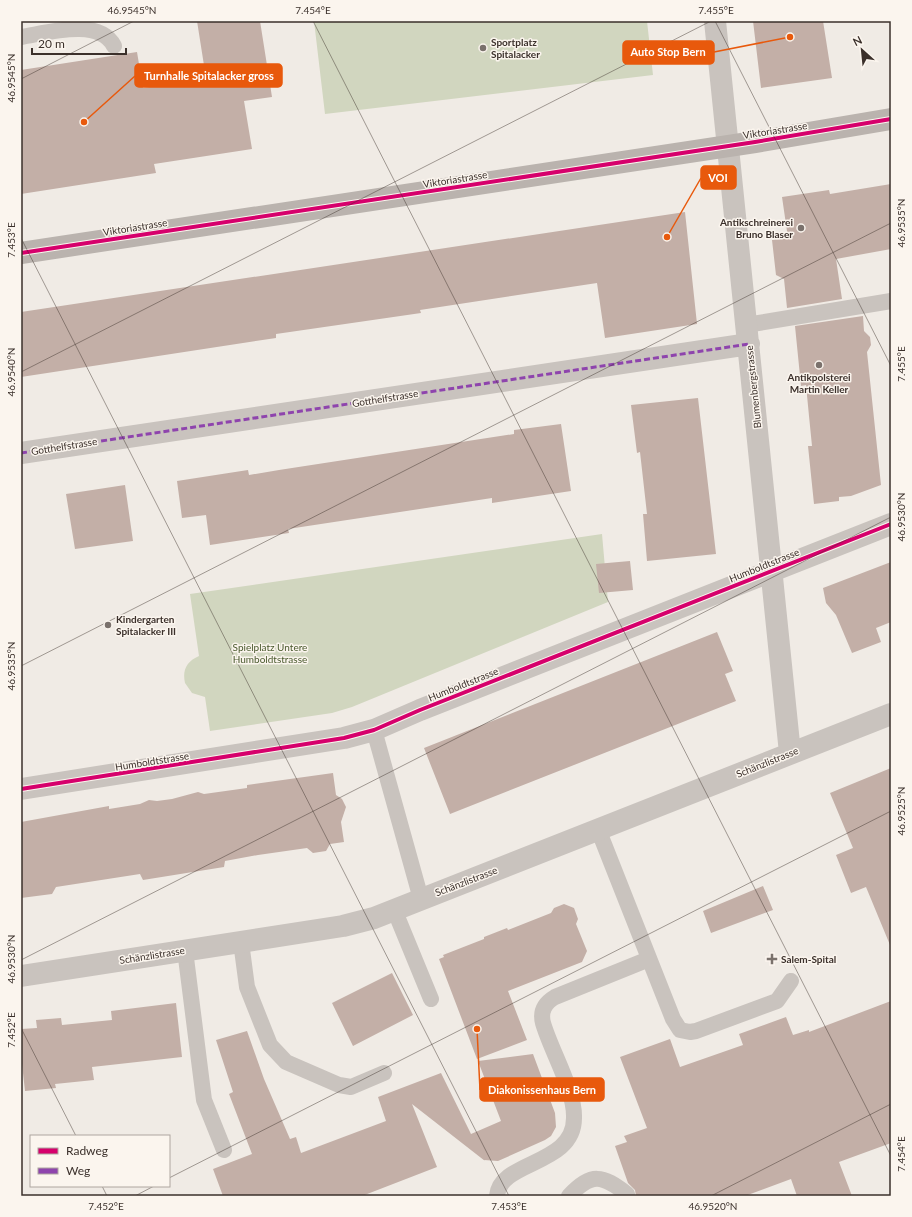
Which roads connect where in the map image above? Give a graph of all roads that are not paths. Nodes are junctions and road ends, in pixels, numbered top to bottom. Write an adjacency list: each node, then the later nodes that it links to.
1 (715, 21): 5 (street, Blumenbergstrasse)
2 (21, 37): 3 (lane)
3 (114, 46)
4 (891, 119): 5 (main road, Viktoriastrasse)
5 (727, 146): 6 (main road, Viktoriastrasse); 8 (street, Blumenbergstrasse)
6 (21, 252)
7 (891, 301): 8 (lane)
8 (748, 334): 9 (street, Gotthelfstrasse); 11 (street, Blumenbergstrasse)
9 (21, 453)
10 (891, 524): 11 (street, Humboldtstrasse)
11 (772, 571): 13 (street, Humboldtstrasse); 14 (street, Blumenbergstrasse)
12 (891, 714): 14 (street, Schänzlistrasse)
13 (374, 730): 15 (street, Humboldtstrasse); 17 (lane)
14 (790, 753): 16 (street, Schänzlistrasse)
15 (21, 789)
16 (598, 829): 17 (street, Schänzlistrasse); 21 (lane)
17 (421, 898): 18 (street, Schänzlistrasse)
18 (394, 909): 19 (street, Schänzlistrasse); 24 (lane)
19 (241, 942): 20 (street, Schänzlistrasse); 25 (lane)
20 (185, 950): 22 (street, Schänzlistrasse); 26 (lane)
21 (649, 959): 23 (lane); 28 (lane)
22 (21, 976)
23 (791, 981)
24 (431, 999)
25 (384, 1073)
26 (224, 1150)
27 (627, 1194): 29 (lane)
28 (497, 1196)
29 (569, 1196)

